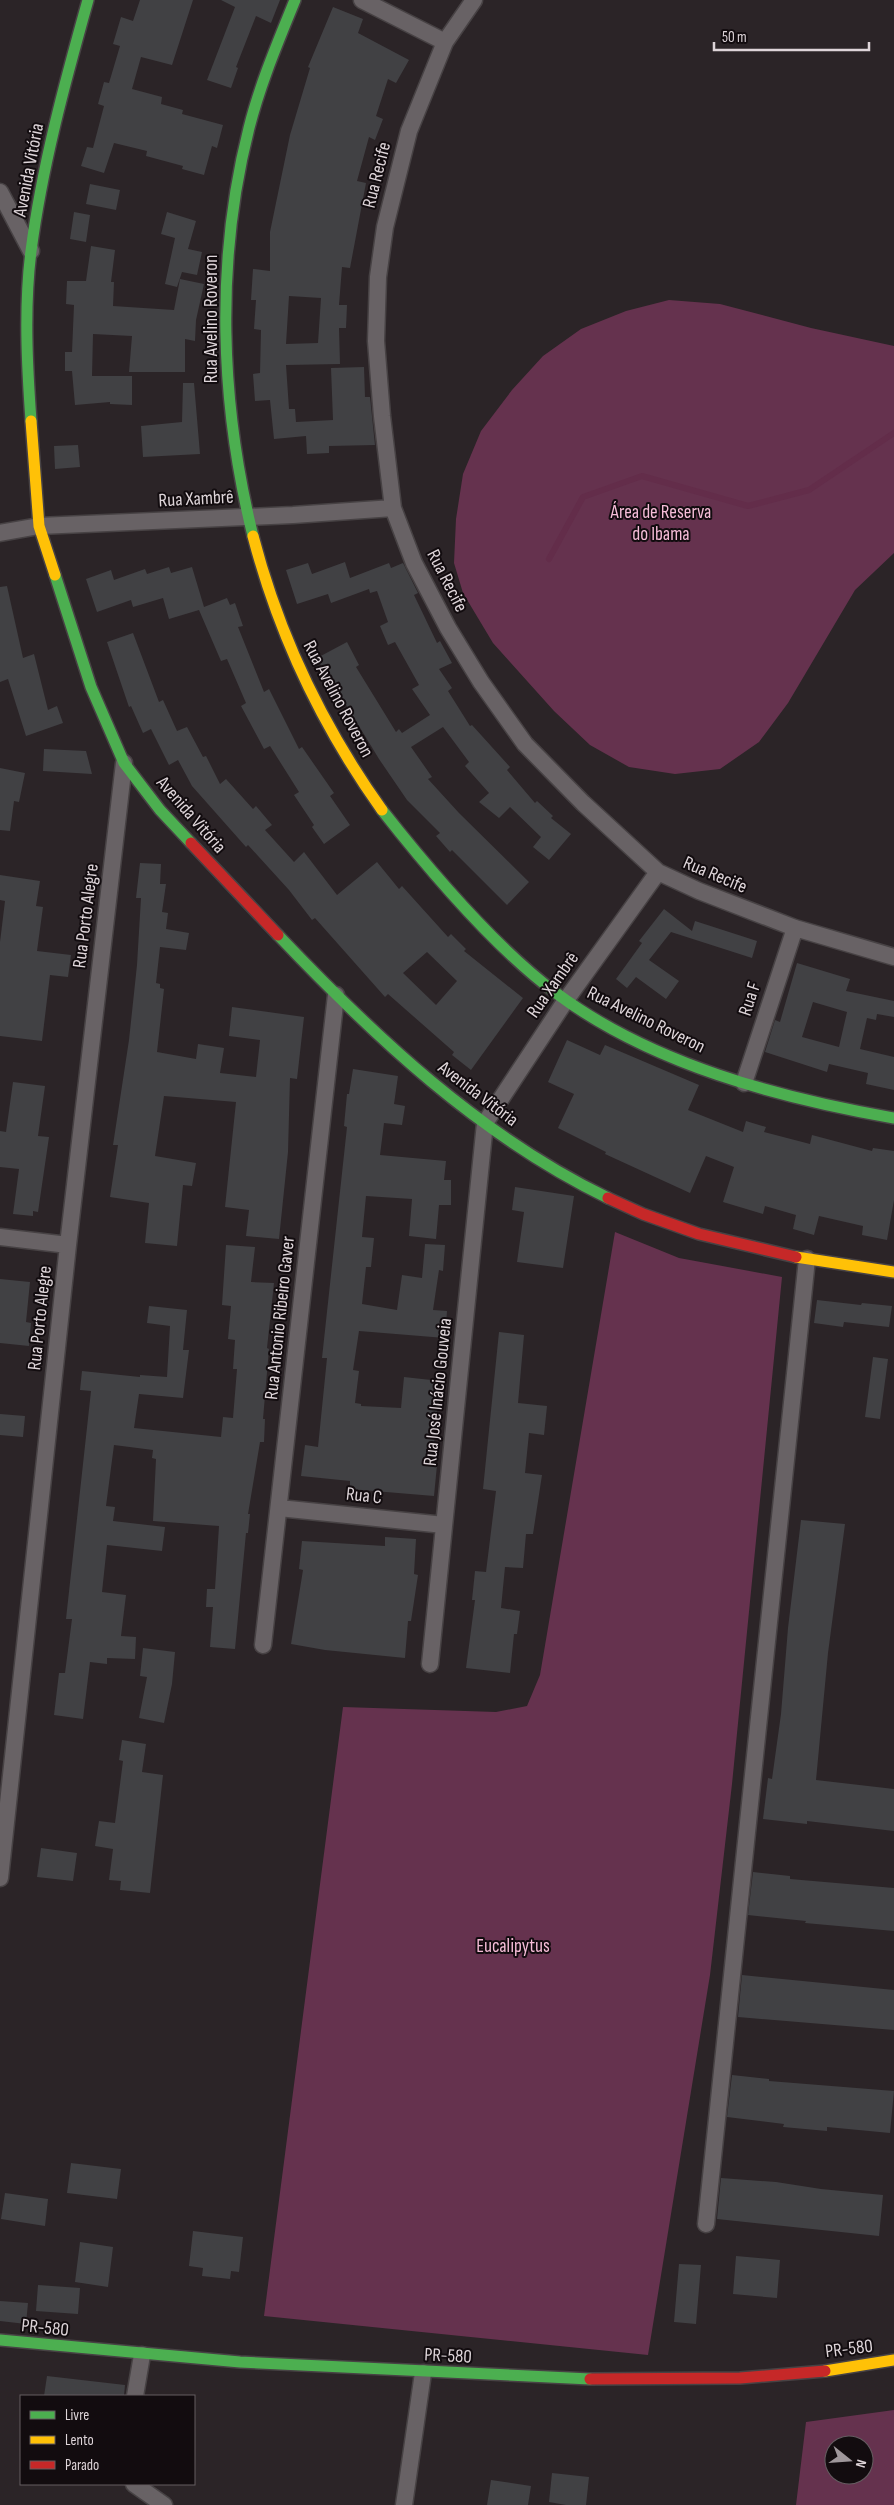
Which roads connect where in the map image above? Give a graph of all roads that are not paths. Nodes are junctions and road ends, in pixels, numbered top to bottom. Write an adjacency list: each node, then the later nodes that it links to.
1 (88, 0): 7 (street, Avenida Vitória)
2 (295, 0): 9 (street, Rua Avelino Roveron)
3 (362, 0): 5 (street)
4 (474, 0): 5 (street, Rua Recife)
5 (445, 42): 8 (street, Rua Recife)
6 (0, 192): 7 (street)
7 (31, 250): 10 (street, Avenida Vitória)
8 (393, 508): 9 (street, Rua Xambrê); 13 (street, Rua Recife)
9 (249, 517): 10 (street, Rua Xambrê); 17 (street, Rua Avelino Roveron)
10 (39, 526): 11 (street, Rua Xambrê); 12 (street, Avenida Vitória)
11 (0, 534)
12 (124, 763): 16 (street, Avenida Vitória); 22 (street, Rua Porto Alegre)
13 (658, 872): 14 (street, Rua Recife); 17 (street, Rua Xambrê)
14 (795, 928): 15 (street, Rua Recife); 18 (street, Rua F)
15 (894, 956)
16 (336, 995): 20 (street, Avenida Vitória); 25 (street, Rua Antonio Ribeiro Gaver)
17 (566, 1000): 18 (street, Rua Avelino Roveron); 20 (street, Rua Xambrê)
18 (744, 1083): 19 (street, Rua Avelino Roveron)
19 (894, 1118)
20 (485, 1123): 23 (street, Avenida Vitória); 26 (street, Rua José Inácio Gouveia)
21 (0, 1237): 22 (street)
22 (68, 1245): 29 (street, Rua Porto Alegre)
23 (807, 1258): 24 (street, Avenida Vitória); 31 (street)
24 (894, 1272)
25 (279, 1508): 26 (street, Rua C); 27 (street, Rua Antonio Ribeiro Gaver)
26 (444, 1525): 28 (street, Rua José Inácio Gouveia)
27 (262, 1644)
28 (430, 1664)
29 (6, 1764): 30 (street, Rua Porto Alegre)
30 (0, 1878)
31 (706, 2224)
32 (0, 2340): 33 (street, PR-580 / PR-580)
33 (142, 2354): 35 (street, PR-580 / PR-580); 36 (street)
34 (894, 2360): 35 (street, PR-580 / PR-580)
35 (423, 2373): 39 (street)
36 (135, 2395)
37 (135, 2485): 38 (street)
38 (164, 2505)
39 (404, 2505)

